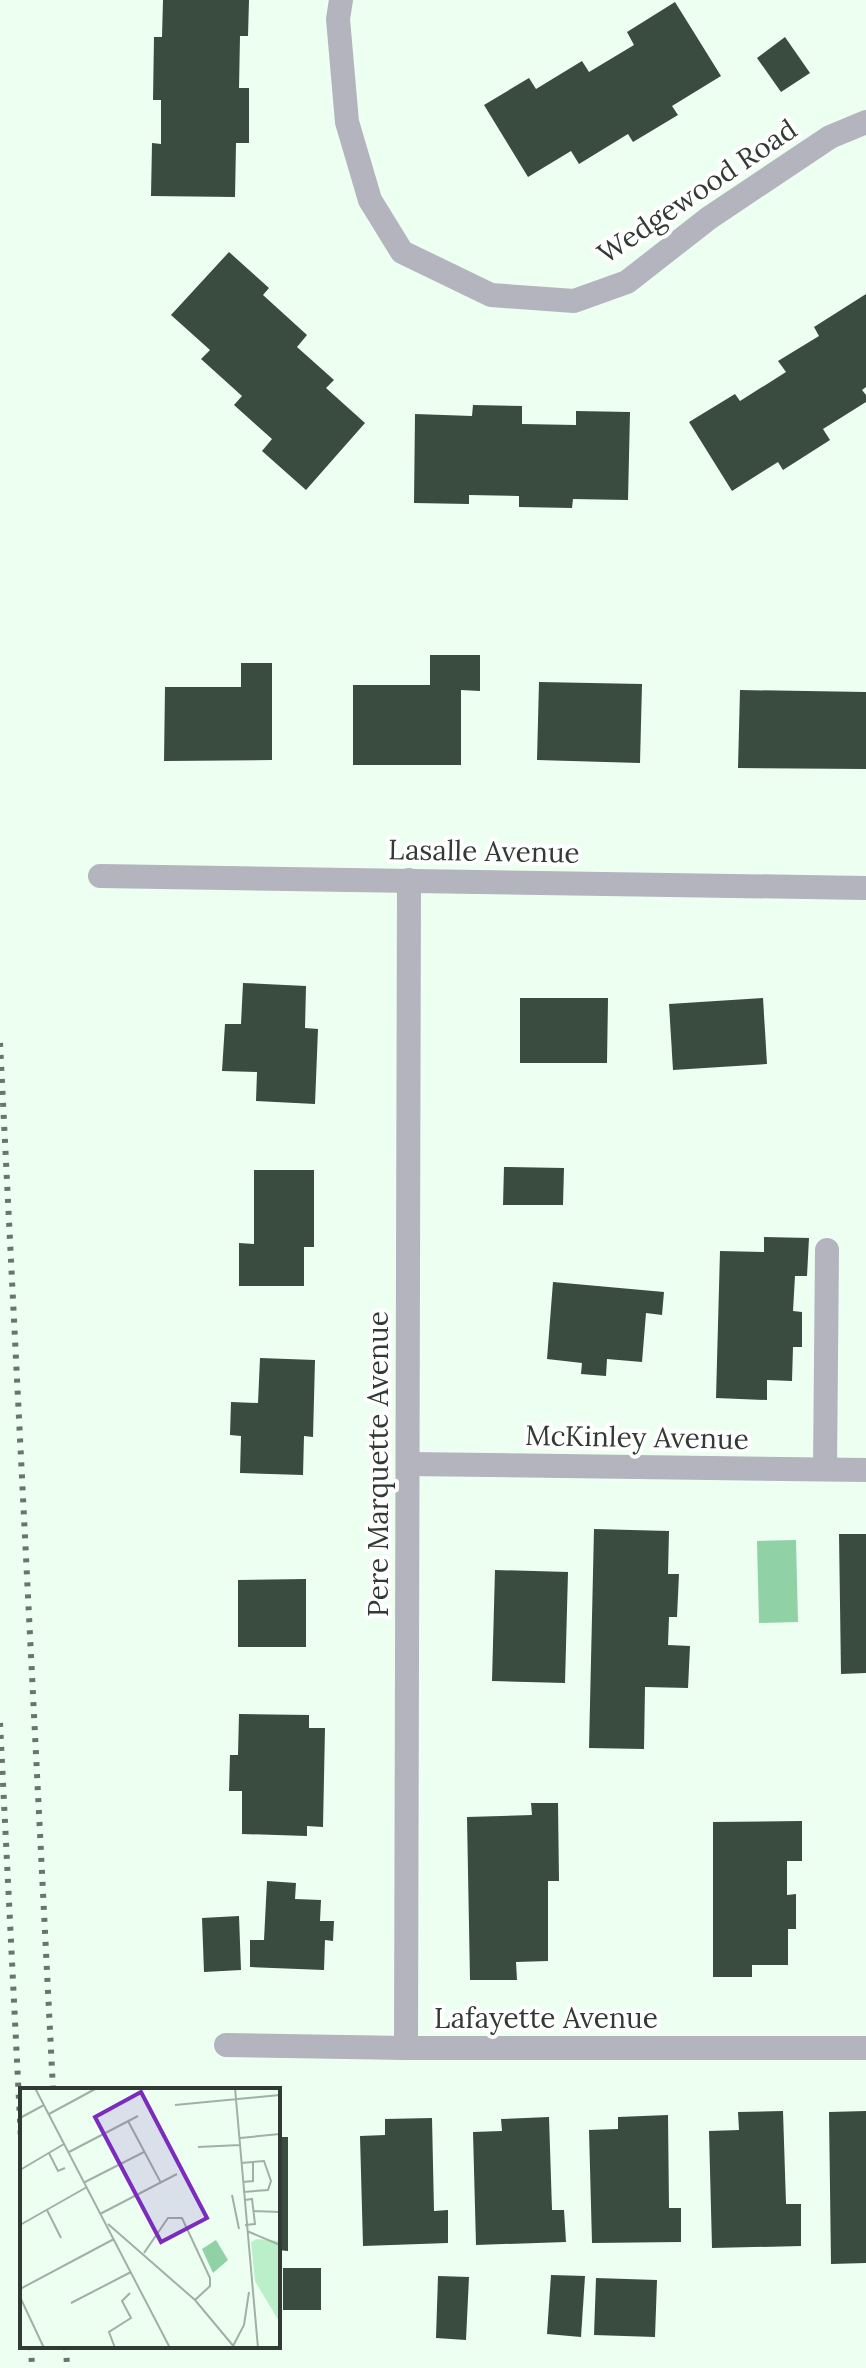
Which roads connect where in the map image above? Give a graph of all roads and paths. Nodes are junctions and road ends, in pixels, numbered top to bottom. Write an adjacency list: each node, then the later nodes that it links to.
1 (341, 0): 2 (street, Wedgewood Road)
2 (866, 122)
3 (100, 876): 4 (street, Lasalle Avenue)
4 (409, 880): 5 (street, Lasalle Avenue); 7 (street, Pere Marquette Avenue)
5 (866, 888)
6 (827, 1250): 8 (street)
7 (408, 1464): 8 (street, McKinley Avenue); 11 (street, Pere Marquette Avenue)
8 (825, 1469): 9 (street, McKinley Avenue)
9 (866, 1470)
10 (226, 2045): 11 (street, Lafayette Avenue)
11 (406, 2048): 12 (street, Lafayette Avenue)
12 (866, 2048)

